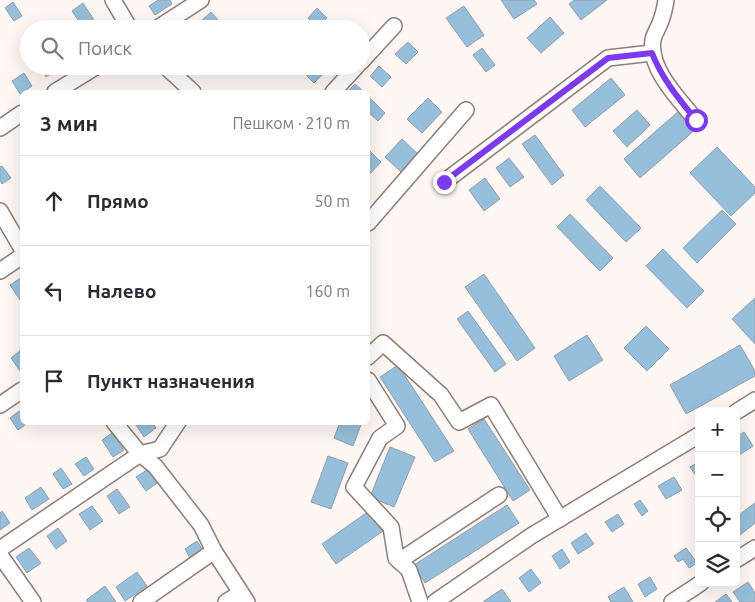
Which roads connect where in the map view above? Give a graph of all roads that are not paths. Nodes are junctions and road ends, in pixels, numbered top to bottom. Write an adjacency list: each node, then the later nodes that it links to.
1 (113, 0): 4 (street)
2 (202, 0): 5 (street)
3 (666, 0): 8 (street)
4 (125, 20)
5 (170, 20)
6 (394, 26): 7 (street)
7 (370, 52)
8 (652, 53): 17 (street); 19 (street)
9 (82, 75): 12 (street)
10 (175, 75): 13 (street)
11 (348, 75): 14 (street)
12 (58, 90)
13 (191, 90)
14 (334, 90)
15 (466, 110): 21 (street)
16 (20, 114): 18 (street)
17 (696, 120)
18 (0, 128)
19 (444, 182)
20 (0, 211): 22 (street)
21 (370, 221)
22 (20, 246)
23 (20, 257): 24 (street)
24 (0, 271)
25 (370, 355): 36 (street)
26 (370, 383): 42 (street)
27 (20, 391): 29 (street)
28 (755, 400): 30 (street)
29 (0, 405)
30 (740, 409)
31 (116, 425): 34 (street)
32 (176, 425): 34 (street)
33 (695, 437): 36 (street)
34 (140, 454): 38 (street); 39 (street)
35 (499, 495): 42 (street)
36 (560, 519): 49 (street)
37 (755, 548): 41 (street)
38 (0, 549)
39 (214, 550): 44 (street); 46 (street)
40 (0, 555): 45 (street)
41 (740, 557)
42 (399, 561): 48 (street)
43 (695, 587): 50 (street)
44 (244, 598): 47 (street)
45 (33, 602)
46 (141, 602)
47 (226, 602)
48 (420, 602)
49 (435, 602)
50 (672, 602)

